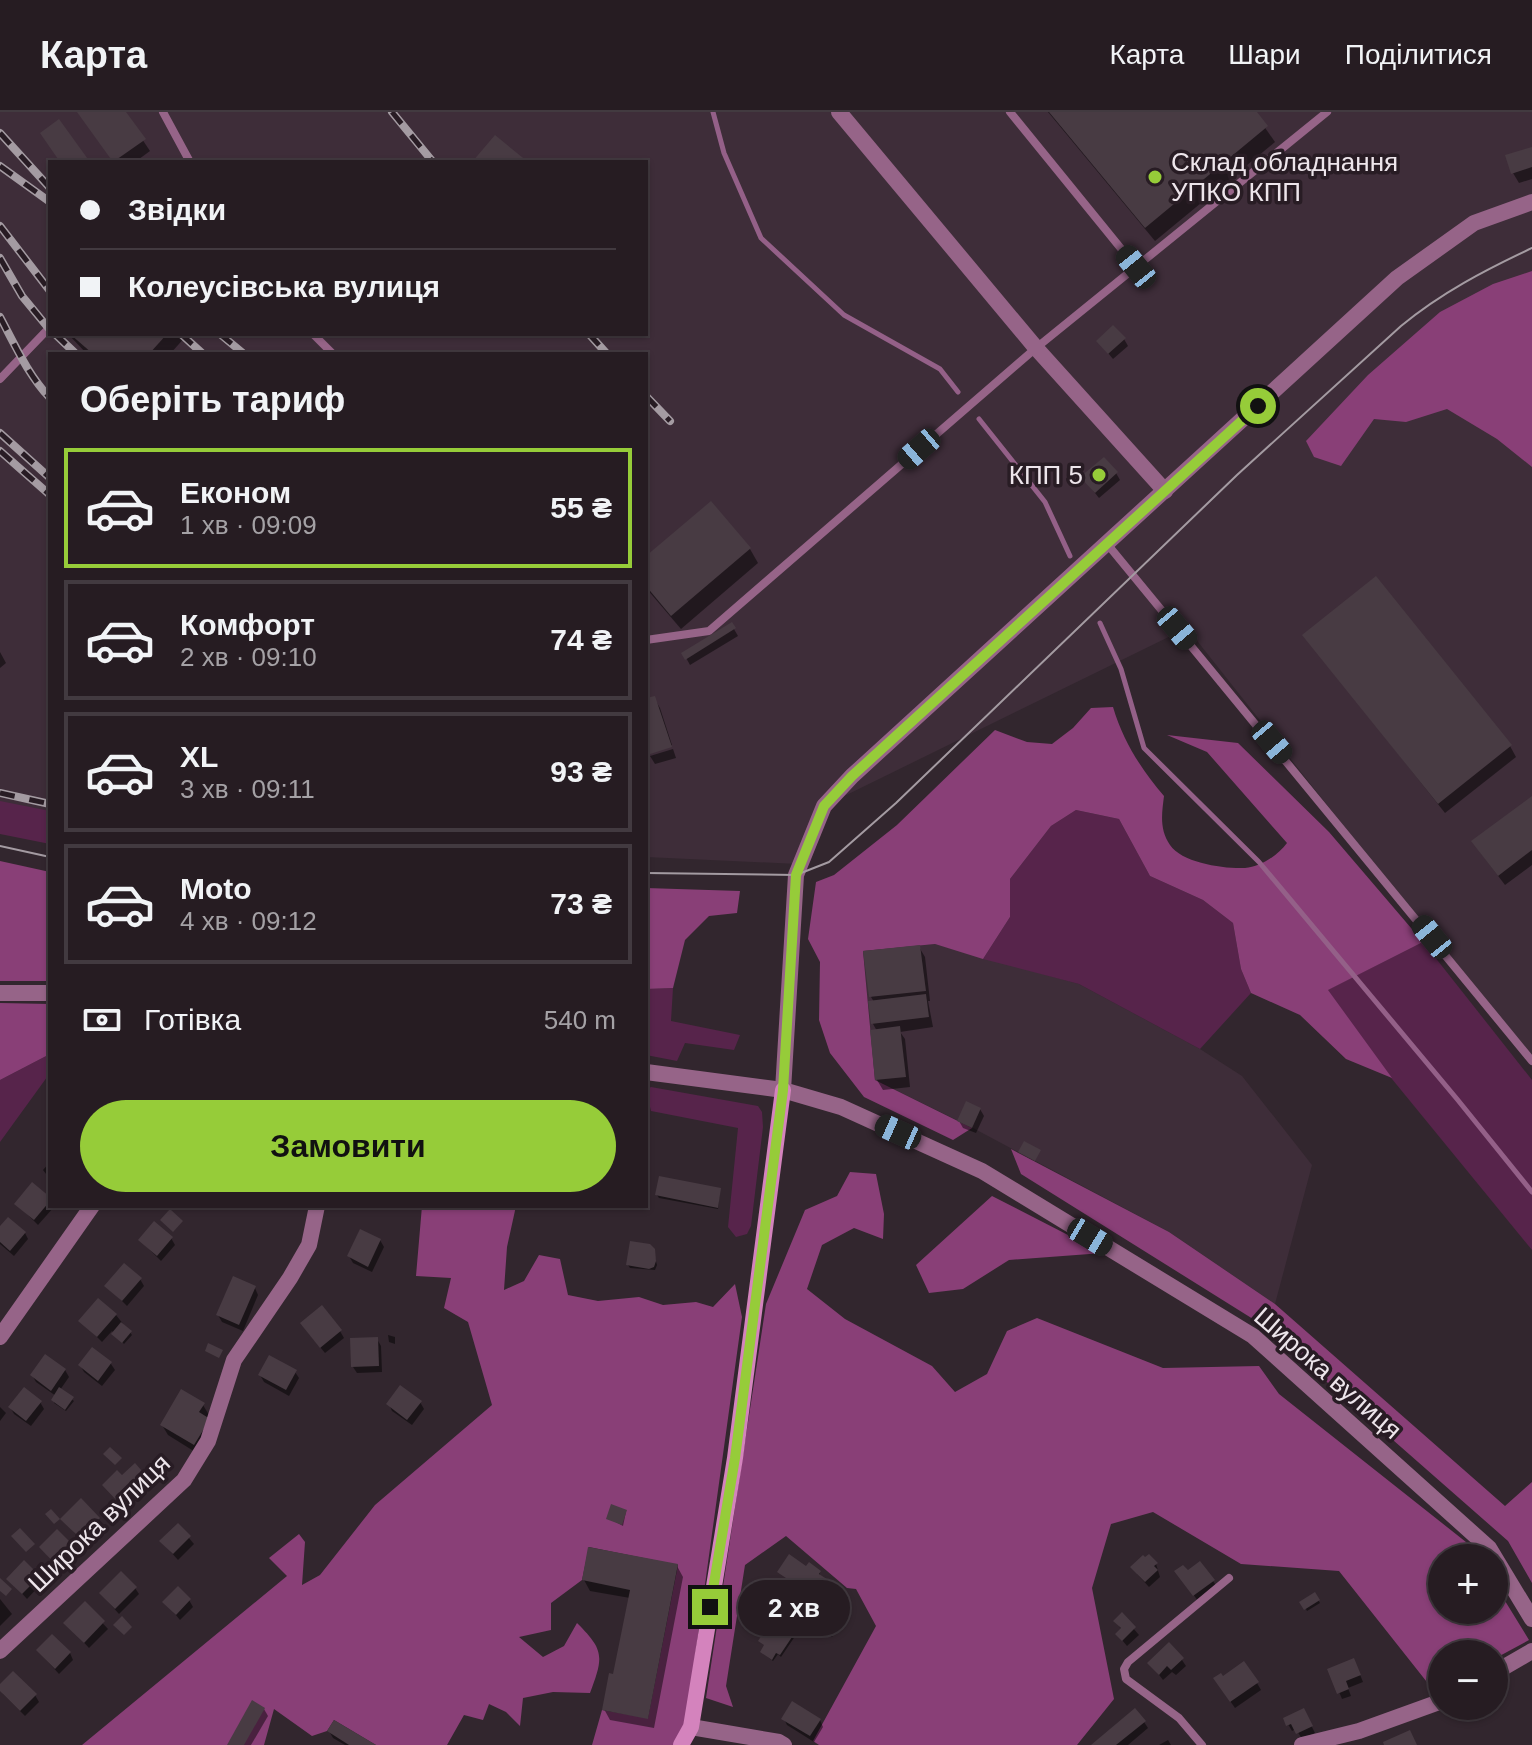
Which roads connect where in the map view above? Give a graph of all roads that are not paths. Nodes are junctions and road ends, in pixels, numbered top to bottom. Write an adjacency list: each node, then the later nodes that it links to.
1 (163, 112): 5 (lane)
2 (839, 112): 10 (street)
3 (1010, 112): 7 (lane)
4 (1327, 112): 7 (lane)
5 (189, 160)
6 (1532, 202): 13 (street)
7 (1136, 267): 10 (lane)
8 (48, 329): 12 (lane)
9 (315, 336): 11 (lane)
10 (1036, 348): 13 (street); 15 (lane)
11 (331, 352)
12 (0, 379)
13 (1165, 491): 14 (street)
14 (1108, 545): 18 (lane); 20 (street)
15 (648, 640)
16 (0, 993): 17 (street)
17 (48, 993)
18 (1532, 1061)
19 (648, 1072): 20 (street, Широка вулиця)
20 (783, 1090): 25 (street, Широка вулиця); 30 (street)
21 (91, 1208): 23 (street)
22 (317, 1208): 26 (street, Широка вулиця)
23 (0, 1337)
24 (1229, 1578): 33 (lane)
25 (1532, 1619)
26 (0, 1651)
27 (1532, 1651): 28 (street)
28 (1508, 1665)
29 (1428, 1706): 34 (street)
30 (691, 1727): 31 (street); 32 (street)
31 (681, 1745)
32 (784, 1745)
33 (1202, 1745)
34 (1302, 1745)

